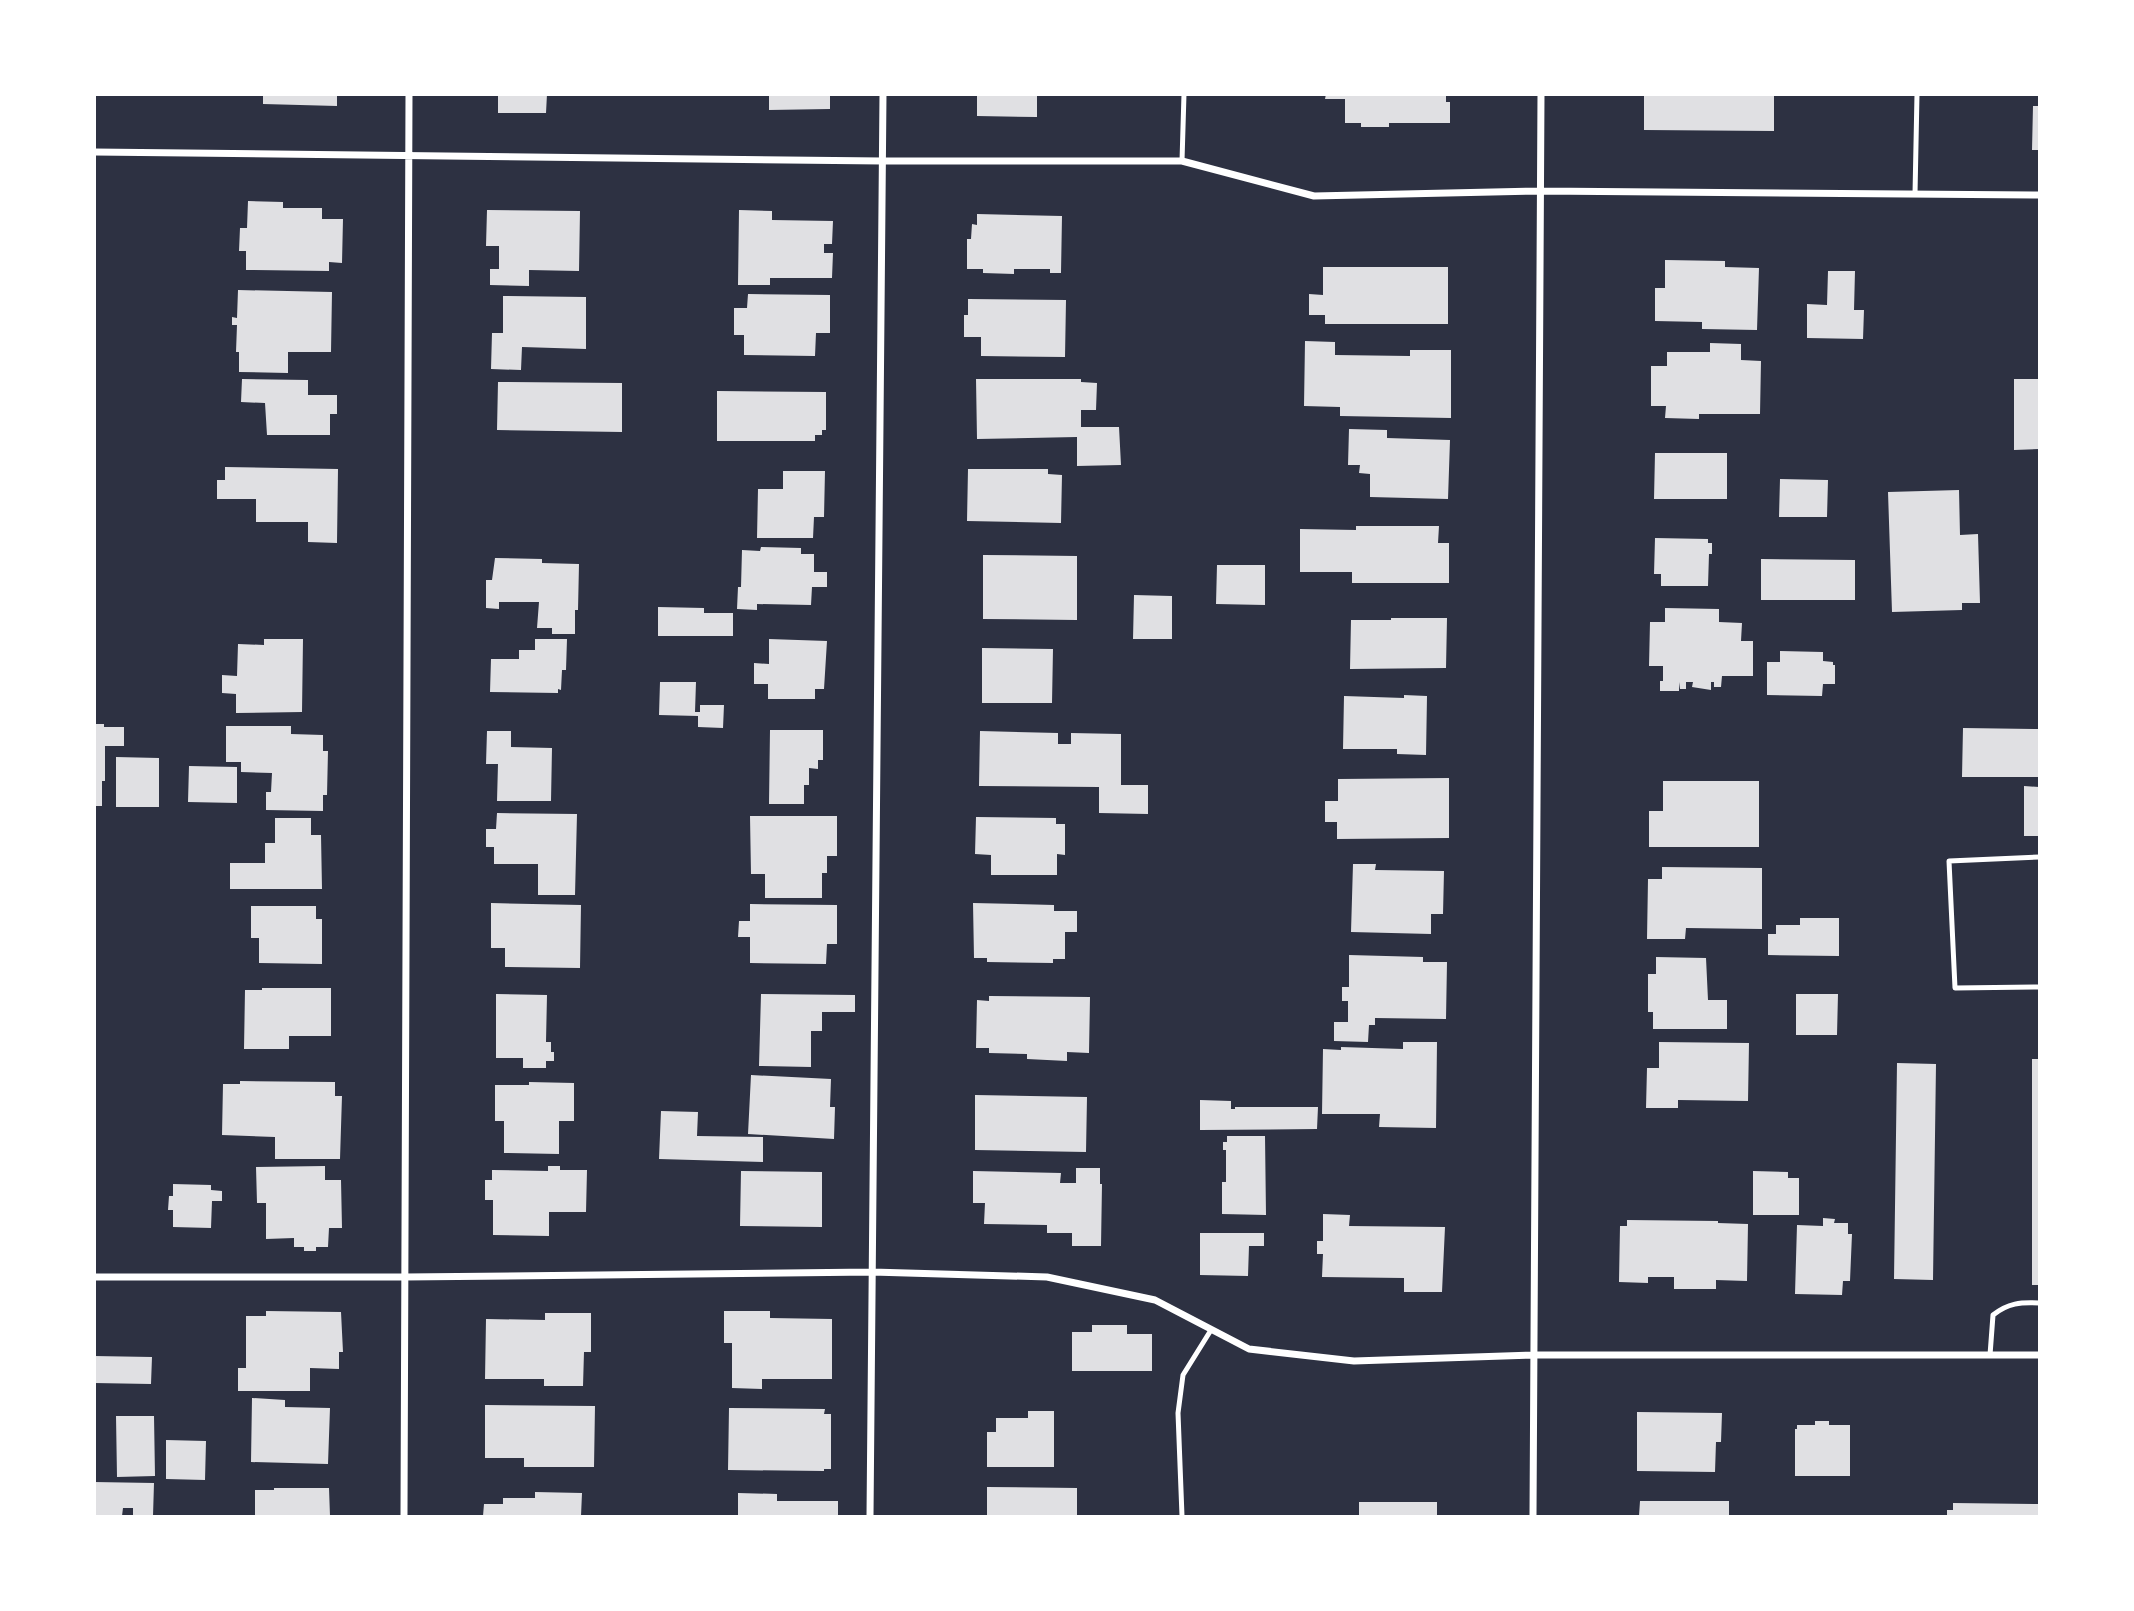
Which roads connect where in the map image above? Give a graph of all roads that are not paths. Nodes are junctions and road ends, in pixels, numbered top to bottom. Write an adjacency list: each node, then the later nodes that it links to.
1 (409, 94): 7 (street)
2 (883, 94): 8 (street)
3 (1184, 94): 9 (lane)
4 (1541, 94): 10 (street)
5 (1917, 94): 11 (lane)
6 (94, 152): 7 (street)
7 (409, 156): 8 (street); 17 (street)
8 (882, 161): 9 (street); 15 (street)
9 (1182, 161): 10 (street)
10 (1540, 191): 11 (street); 20 (street)
11 (1915, 194): 12 (street)
12 (2039, 195)
13 (2039, 857): 14 (lane)
14 (2039, 987)
15 (872, 1272): 17 (street); 19 (street); 24 (street)
16 (94, 1277): 17 (street)
17 (405, 1277): 23 (street)
18 (2039, 1303): 21 (lane)
19 (1211, 1330): 20 (street); 25 (lane)
20 (1534, 1355): 21 (street); 26 (street)
21 (1990, 1356): 22 (street)
22 (2039, 1356)
23 (404, 1517)
24 (870, 1517)
25 (1182, 1517)
26 (1533, 1517)

